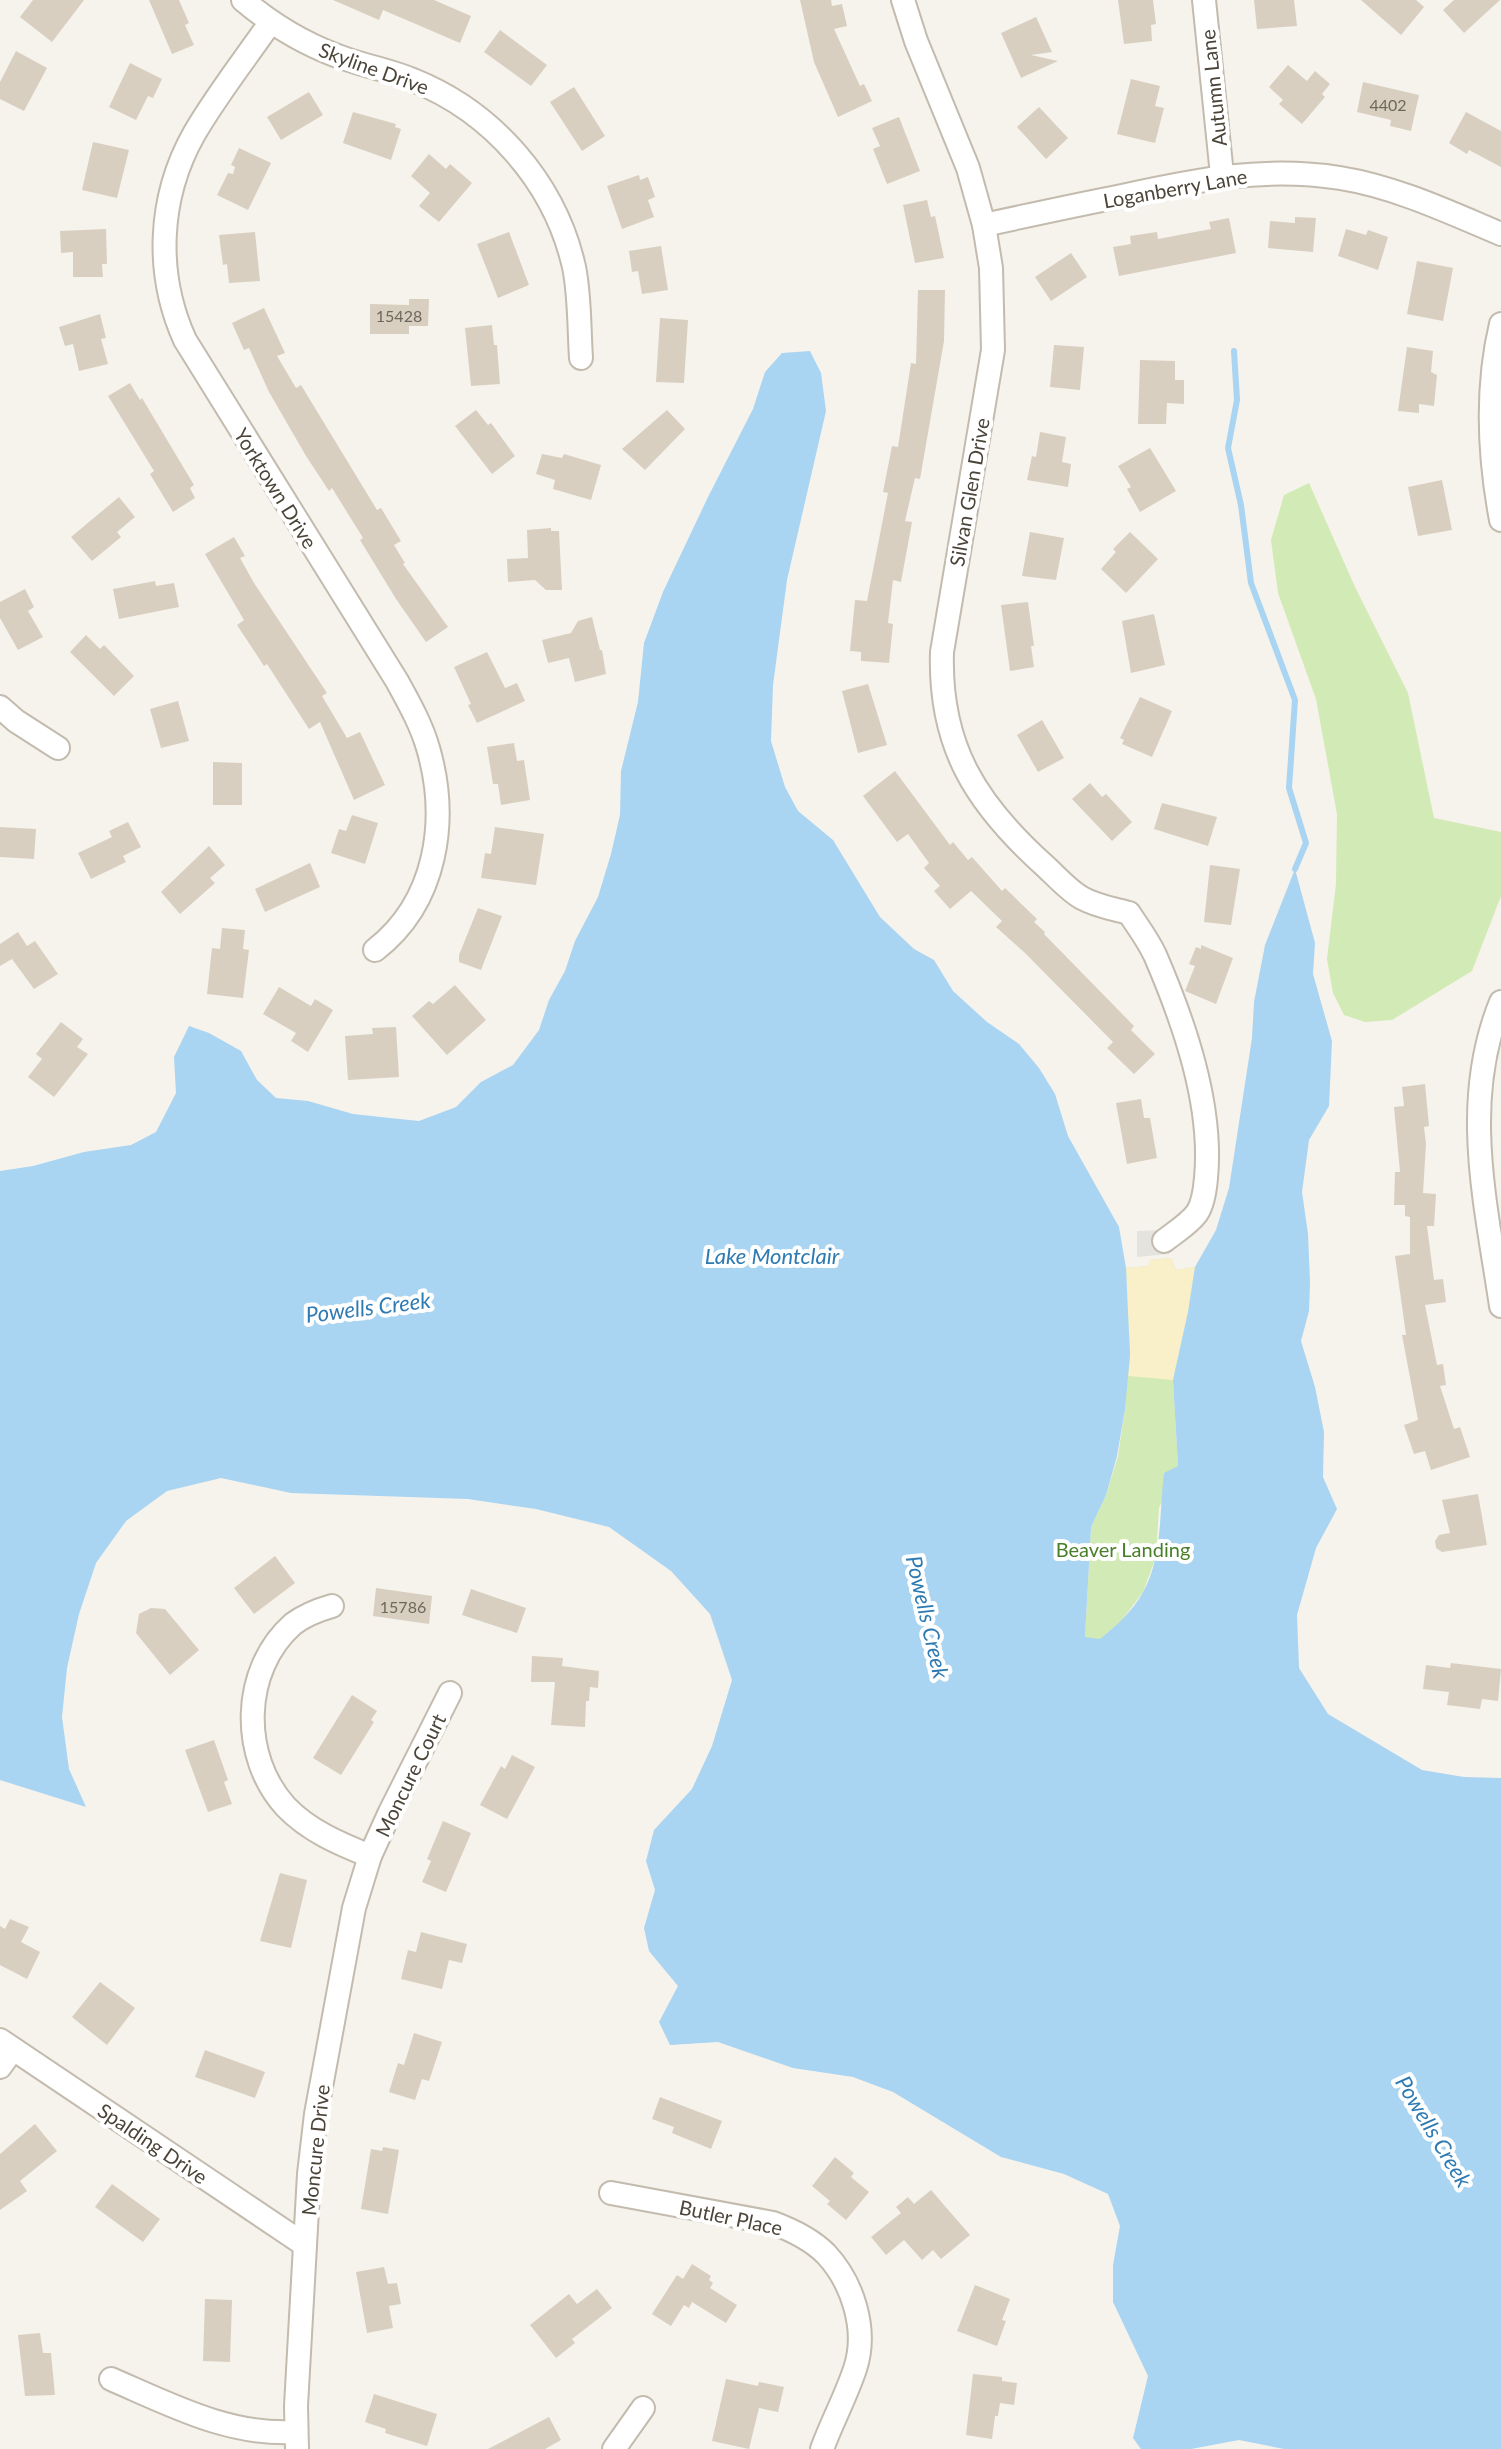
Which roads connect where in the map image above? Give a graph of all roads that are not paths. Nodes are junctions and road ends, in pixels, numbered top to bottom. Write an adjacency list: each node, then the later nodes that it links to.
1 (243, 0): 4 (street, Skyline Drive)
2 (903, 0): 6 (street, Silvan Glen Drive)
3 (1204, 0): 5 (street, Autumn Lane)
4 (270, 23): 9 (street, Skyline Drive); 13 (street, Yorktown Drive)
5 (1222, 175): 6 (street, Loganberry Lane); 7 (street, Loganberry Lane)
6 (984, 225): 15 (street, Silvan Glen Drive)
7 (1501, 234)
8 (1501, 324): 10 (street)
9 (581, 358)
10 (1501, 520)
11 (0, 707): 12 (street)
12 (58, 748)
13 (375, 950)
14 (1501, 1002): 16 (street)
15 (1164, 1241)
16 (1501, 1306)
17 (332, 1606): 19 (street)
18 (450, 1693): 19 (street, Moncure Court)
19 (370, 1856): 22 (street, Moncure Drive)
20 (4, 2052): 22 (street, Spalding Drive)
21 (611, 2193): 27 (street, Butler Place)
22 (305, 2245): 25 (street, Moncure Drive)
23 (111, 2379): 25 (street)
24 (643, 2408): 26 (street)
25 (296, 2440)
26 (614, 2449)
27 (822, 2449)

